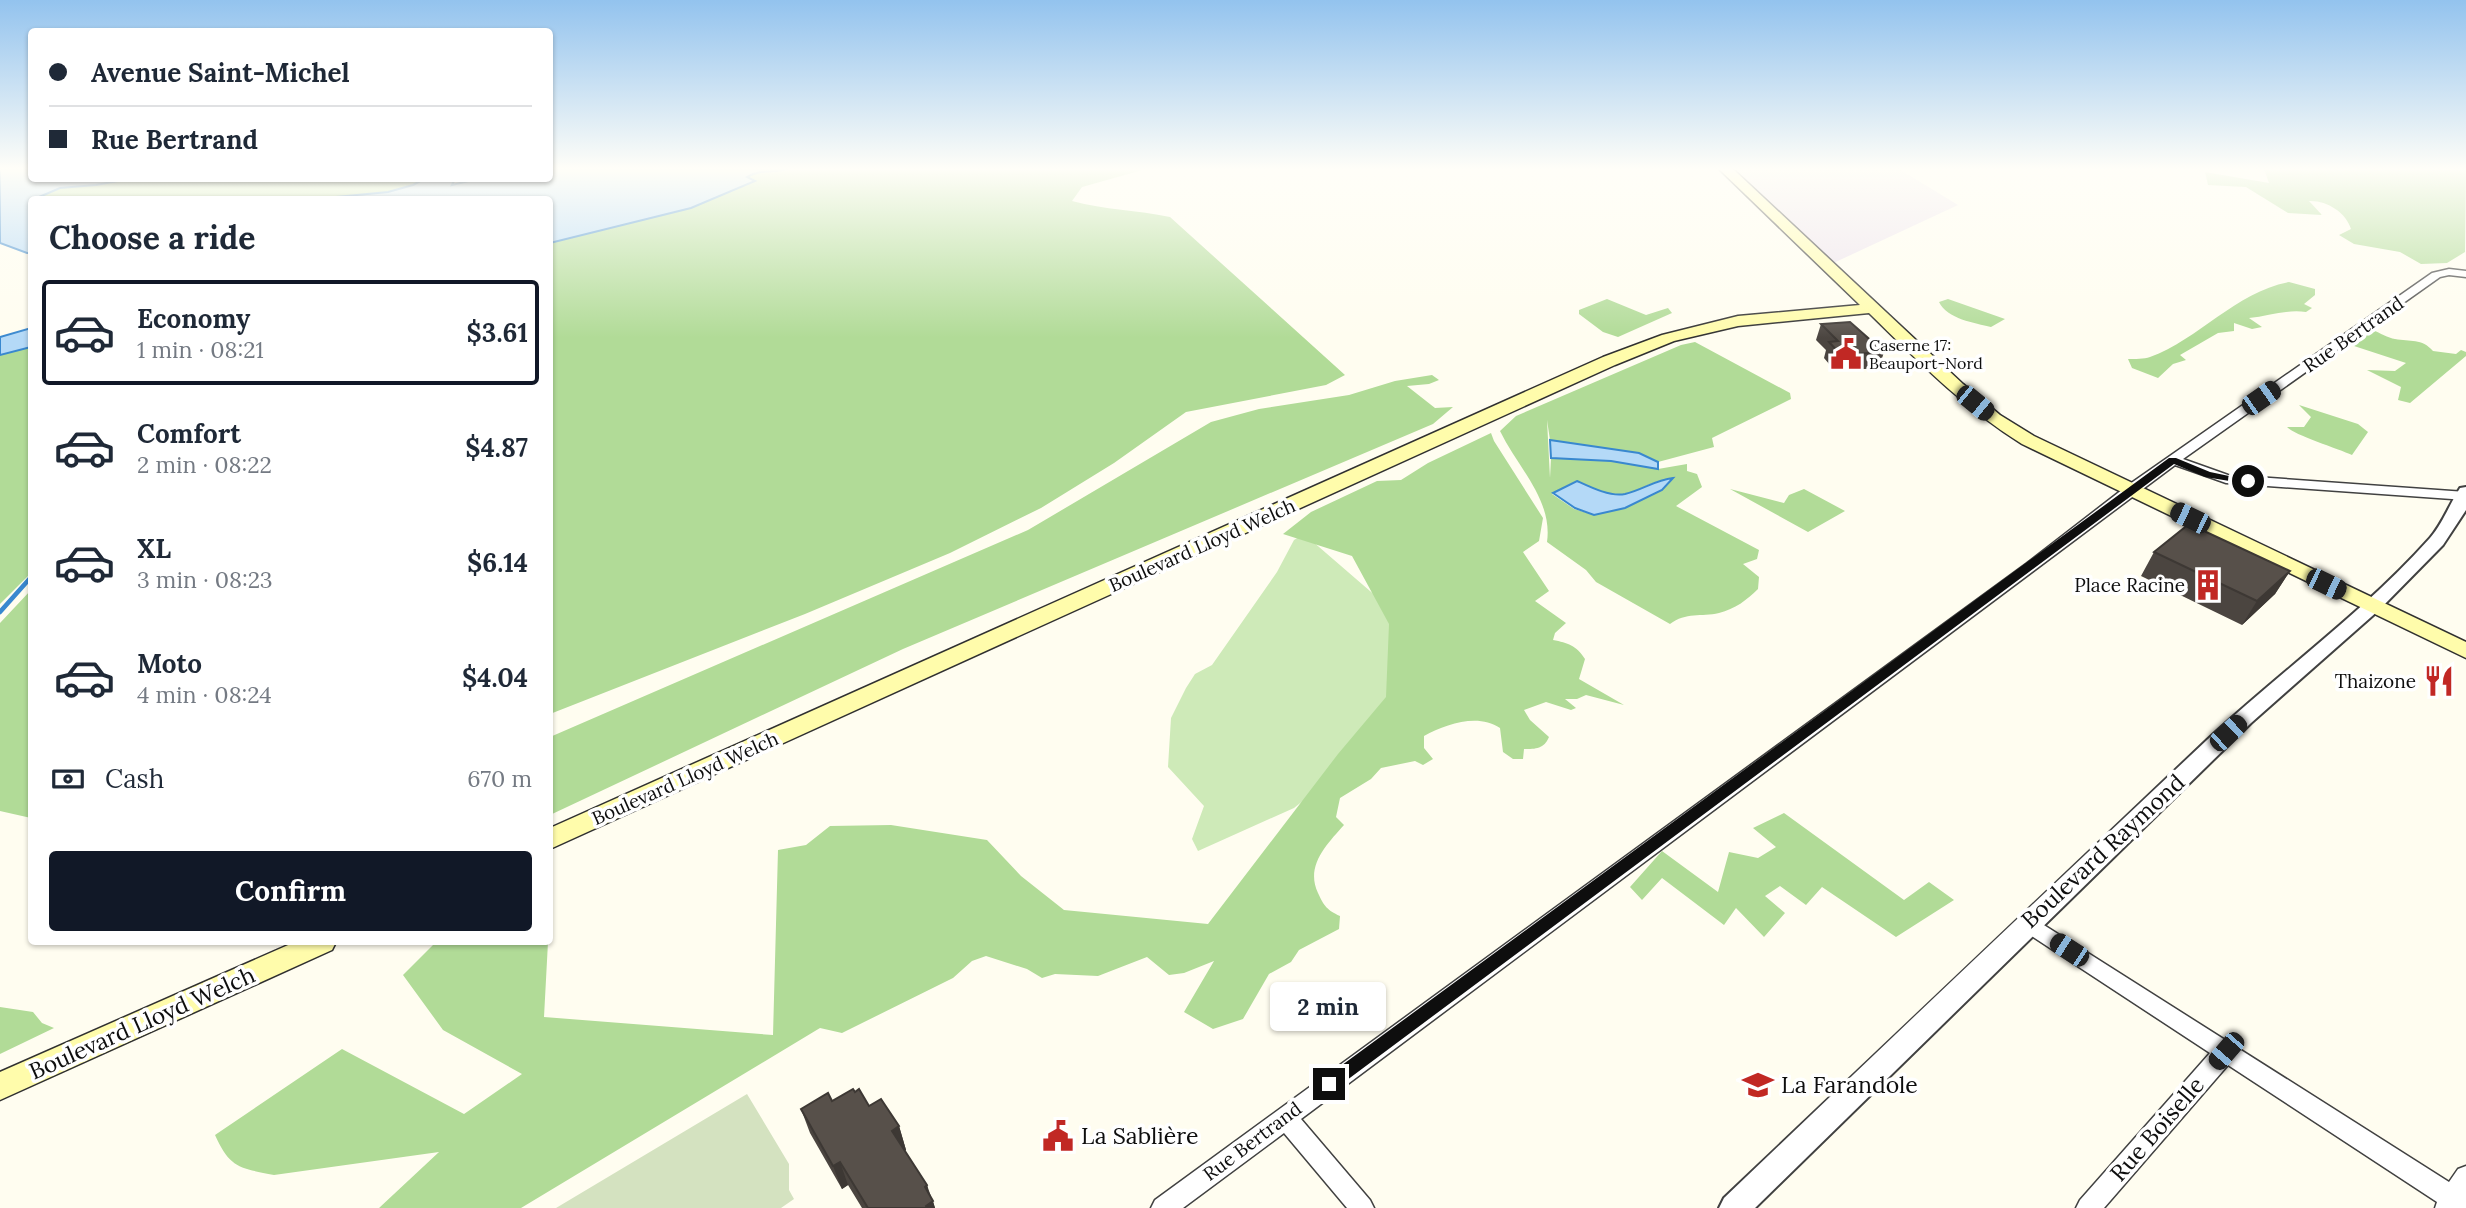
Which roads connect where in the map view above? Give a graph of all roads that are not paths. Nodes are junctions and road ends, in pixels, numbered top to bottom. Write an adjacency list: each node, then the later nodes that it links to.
1 (1785, 225): 3 (main road)
2 (2466, 275): 4 (street, Rue Bertrand)
3 (1872, 308): 5 (main road); 9 (main road, Boulevard Lloyd Welch)
4 (2173, 460): 5 (street, Rue Bertrand); 6 (street)
5 (2132, 489): 7 (main road); 14 (street, Rue Bertrand)
6 (2465, 495): 7 (street, Boulevard Raymond)
7 (2372, 606): 8 (main road); 10 (street, Boulevard Raymond)
8 (2466, 651)
9 (553, 838)
10 (2028, 923): 12 (street); 19 (street, Boulevard Raymond)
11 (315, 945): 13 (main road, Boulevard Lloyd Welch)
12 (2226, 1051): 16 (street); 20 (street, Rue Boiselle)
13 (0, 1086)
14 (1285, 1117): 17 (street, Rue Bertrand); 18 (street)
15 (2466, 1177): 16 (street)
16 (2455, 1204)
17 (1163, 1208)
18 (1362, 1208)
19 (1734, 1208)
20 (2088, 1208)

